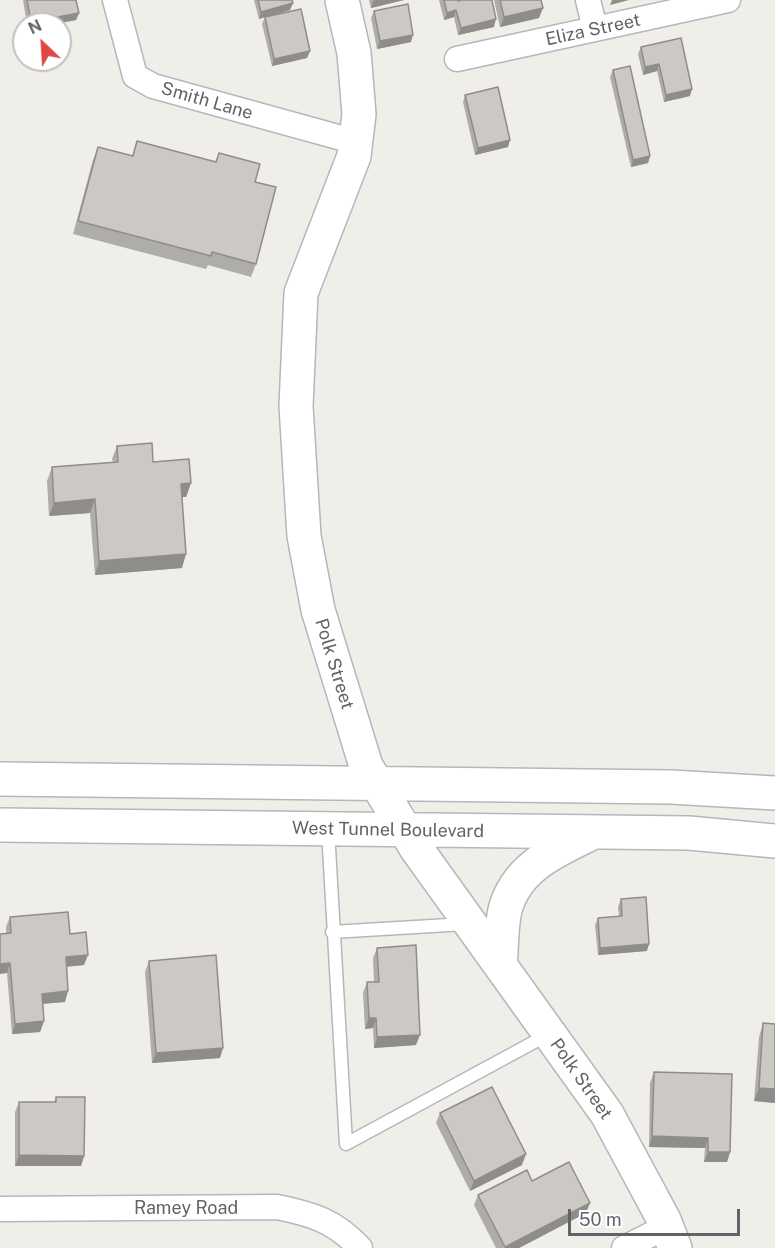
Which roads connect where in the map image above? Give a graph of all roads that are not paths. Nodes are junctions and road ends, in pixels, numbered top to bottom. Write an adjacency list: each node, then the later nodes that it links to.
1 (115, 0): 7 (street, Smith Lane)
2 (342, 0): 7 (main road, Polk Street)
3 (588, 0): 5 (street)
4 (728, 0): 5 (street, Eliza Street)
5 (595, 29): 6 (street, Eliza Street)
6 (457, 59)
7 (356, 142): 9 (main road, Polk Street)
8 (0, 779): 9 (main road)
9 (377, 784): 10 (main road); 13 (main road, Polk Street)
10 (775, 793)
11 (0, 825): 12 (main road, West Tunnel Boulevard)
12 (328, 829): 13 (main road, West Tunnel Boulevard); 17 (lane)
13 (405, 830): 14 (main road, West Tunnel Boulevard); 16 (main road, Polk Street)
14 (595, 832): 15 (main road, West Tunnel Boulevard); 18 (main road)
15 (775, 841)
16 (471, 924): 17 (lane); 18 (main road, Polk Street)
17 (332, 932): 19 (lane)
18 (500, 965): 19 (main road, Polk Street)
19 (549, 1033): 21 (main road, Polk Street)
20 (0, 1209): 22 (street, Ramey Road)
21 (671, 1237): 23 (street)
22 (360, 1248)
23 (624, 1248)

